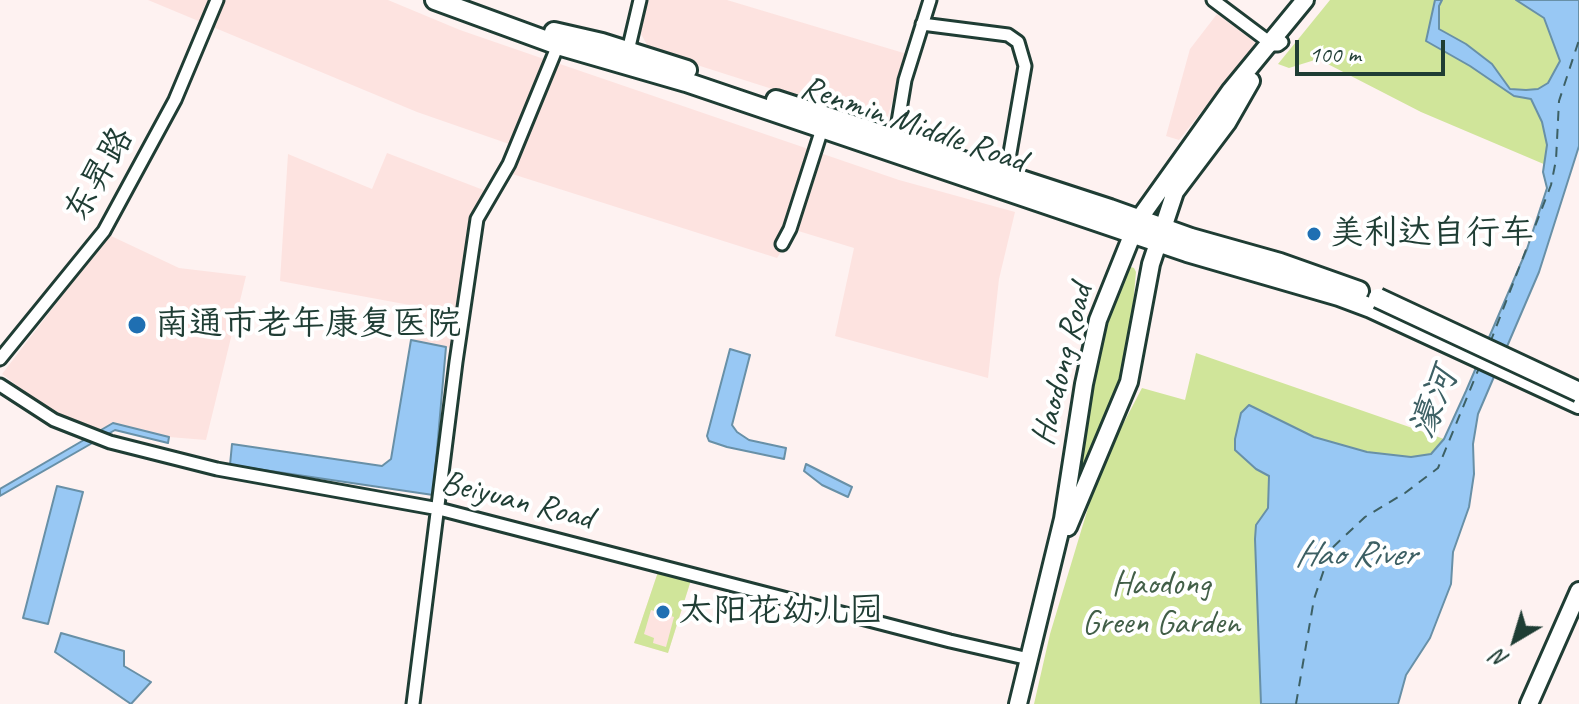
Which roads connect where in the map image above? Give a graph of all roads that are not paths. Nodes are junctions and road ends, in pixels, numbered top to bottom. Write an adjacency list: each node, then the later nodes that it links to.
1 (217, 0): 20 (street, 东昇路)
2 (435, 0): 11 (main road, Renmin Middle Road)
3 (465, 0): 12 (main road, Renmin Middle Road)
4 (640, 0): 12 (street)
5 (930, 0): 9 (street)
6 (1213, 0): 10 (street)
7 (1305, 0): 10 (main road, Haodong Road)
8 (1317, 0): 10 (main road, Haodong Road)
9 (922, 24): 14 (street); 15 (street)
10 (1276, 42): 16 (main road, Haodong Road); 17 (main road, Haodong Road)
11 (558, 45): 13 (main road, Renmin Middle Road); 24 (street)
12 (628, 51): 14 (main road, Renmin Middle Road)
13 (822, 129): 16 (main road, Renmin Middle Road); 18 (street)
14 (895, 140): 15 (main road, Renmin Middle Road)
15 (1006, 176): 16 (main road, Renmin Middle Road)
16 (1136, 226): 17 (main road, Renmin Middle Road); 26 (main road, Haodong Road)
17 (1160, 235): 19 (main road, Renmin Middle Road); 29 (main road, Haodong Road)
18 (782, 244)
19 (1375, 303): 22 (main road, bridge); 23 (main road)
20 (0, 359)
21 (0, 385): 24 (street, Beiyuan Road)
22 (1579, 392)
23 (1579, 404)
24 (439, 509): 26 (street, Beiyuan Road); 27 (street)
25 (1579, 591): 30 (main road)
26 (1029, 659): 28 (main road, Haodong Road)
27 (413, 704)
28 (1018, 704)
29 (1026, 704)
30 (1529, 704)

